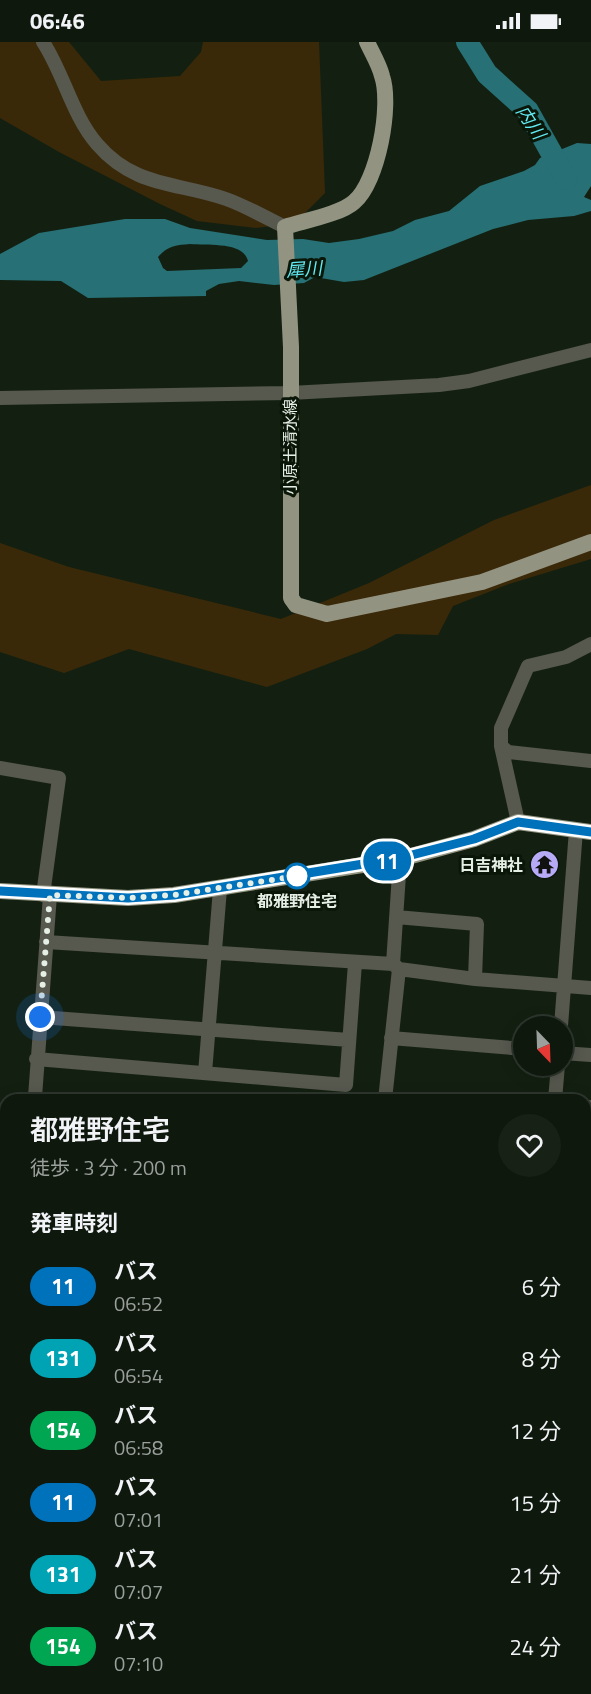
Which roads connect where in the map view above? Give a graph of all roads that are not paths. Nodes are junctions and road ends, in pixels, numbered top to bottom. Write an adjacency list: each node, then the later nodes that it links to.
1 (43, 42): 3 (street)
2 (367, 42): 3 (main road)
3 (285, 230): 5 (main road, 小原土清水線)
4 (591, 351): 5 (street)
5 (290, 393): 6 (street); 7 (main road, 小原土清水線)
6 (0, 398)
7 (591, 542)
8 (591, 644): 9 (street)
9 (501, 746): 10 (street); 12 (street)
10 (591, 761)
11 (0, 768): 17 (street)
12 (518, 822): 13 (main road); 14 (main road)
13 (583, 831): 24 (street)
14 (400, 858): 15 (main road); 18 (street)
15 (220, 889): 17 (main road); 20 (street)
16 (0, 891): 17 (main road)
17 (46, 895): 19 (street)
18 (396, 917): 22 (street); 23 (street)
19 (46, 942): 20 (street); 27 (street)
20 (214, 953): 21 (street); 28 (street)
21 (355, 963): 22 (street); 30 (street)
22 (396, 967): 23 (street); 29 (street)
23 (475, 979): 24 (street)
24 (565, 986): 25 (street); 26 (street)
25 (591, 988)
26 (562, 1016)
27 (40, 1017): 28 (street); 34 (street)
28 (208, 1029): 30 (street); 35 (street)
29 (391, 1038): 31 (street); 38 (street)
30 (350, 1040): 35 (street)
31 (513, 1049)
32 (573, 1054): 33 (street)
33 (591, 1055)
34 (36, 1059): 35 (street); 37 (street)
35 (205, 1073)
36 (557, 1076): 39 (street)
37 (34, 1094)
38 (386, 1094)
39 (556, 1094)

